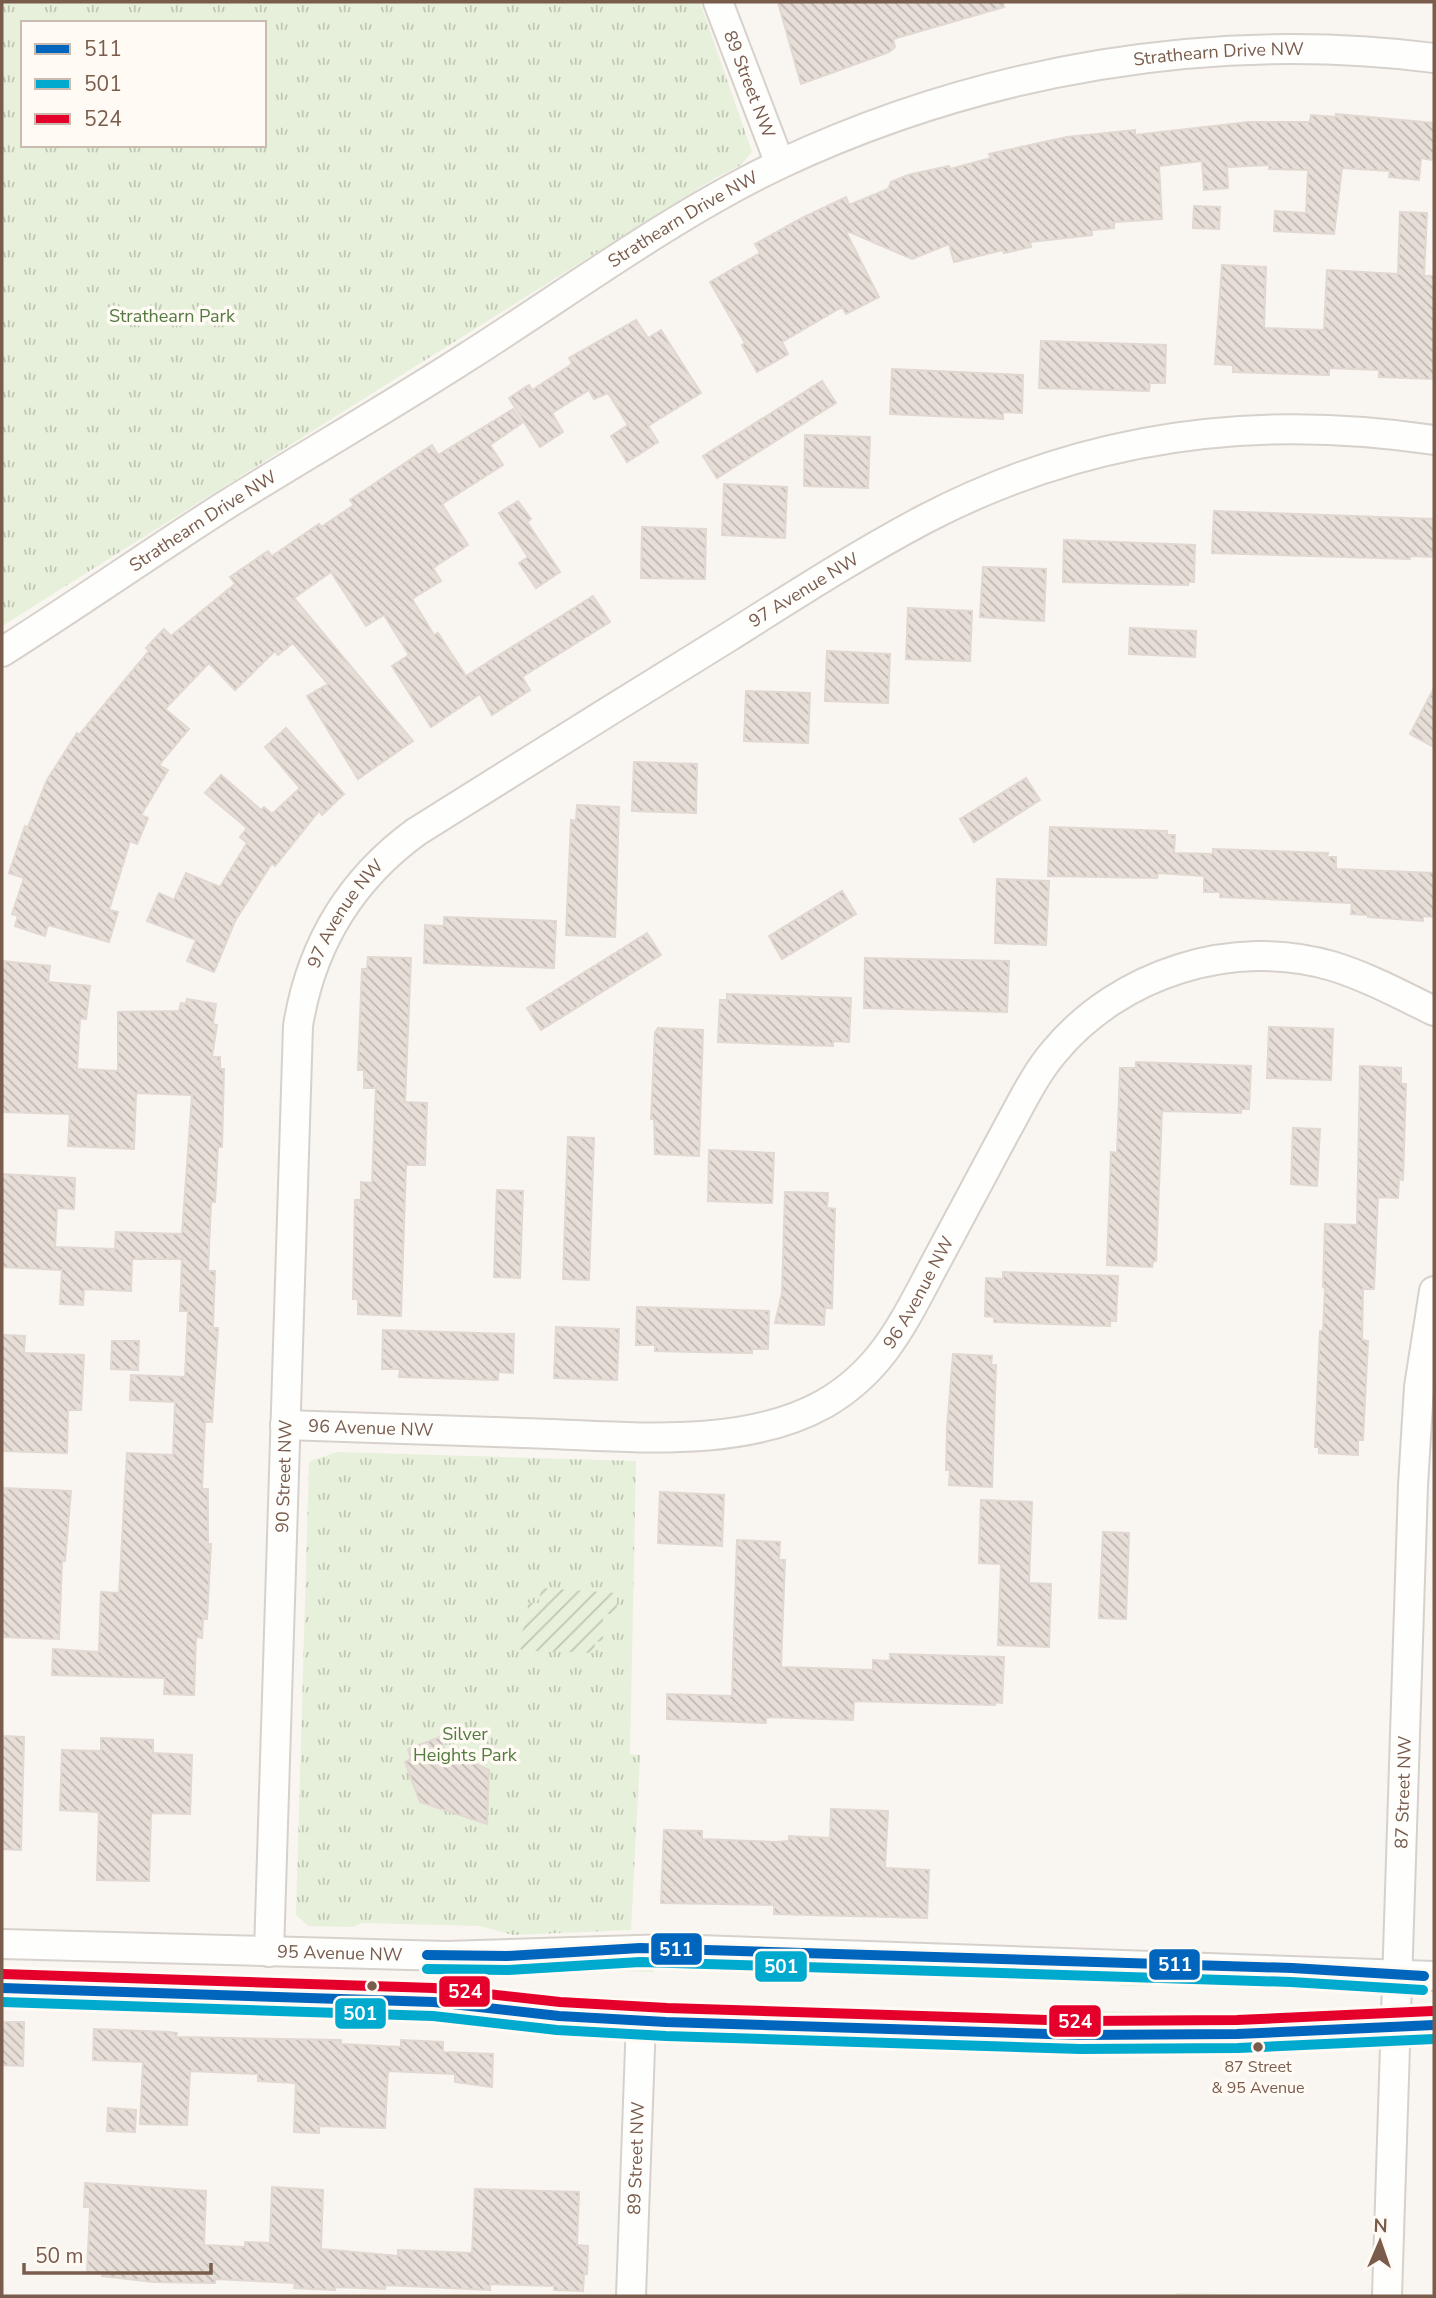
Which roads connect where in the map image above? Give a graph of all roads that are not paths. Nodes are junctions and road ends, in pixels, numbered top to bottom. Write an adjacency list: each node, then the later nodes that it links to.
1 (718, 2): 3 (street, 89 Street NW)
2 (1434, 58): 3 (street, Strathearn Drive NW)
3 (780, 164): 5 (street, Strathearn Drive NW)
4 (1434, 440): 7 (street, 97 Avenue NW)
5 (12, 646): 6 (street, Strathearn Drive NW)
6 (2, 676)
7 (302, 1000): 10 (street, 90 Street NW)
8 (1434, 1011): 10 (street, 96 Avenue NW)
9 (1434, 1291): 13 (street, 87 Street NW)
10 (285, 1426): 12 (street, 90 Street NW)
11 (2, 1944): 12 (street, 95 Avenue NW)
12 (269, 1952): 13 (street, 95 Avenue NW)
13 (1399, 1975): 14 (street, 95 Avenue NW); 18 (street, 87 Street NW)
14 (1434, 1976)
15 (2, 1988): 16 (street)
16 (641, 2020): 18 (street); 19 (street, 89 Street NW)
17 (1434, 2025): 18 (street)
18 (1396, 2028): 20 (street, 87 Street NW)
19 (631, 2296)
20 (1387, 2296)

